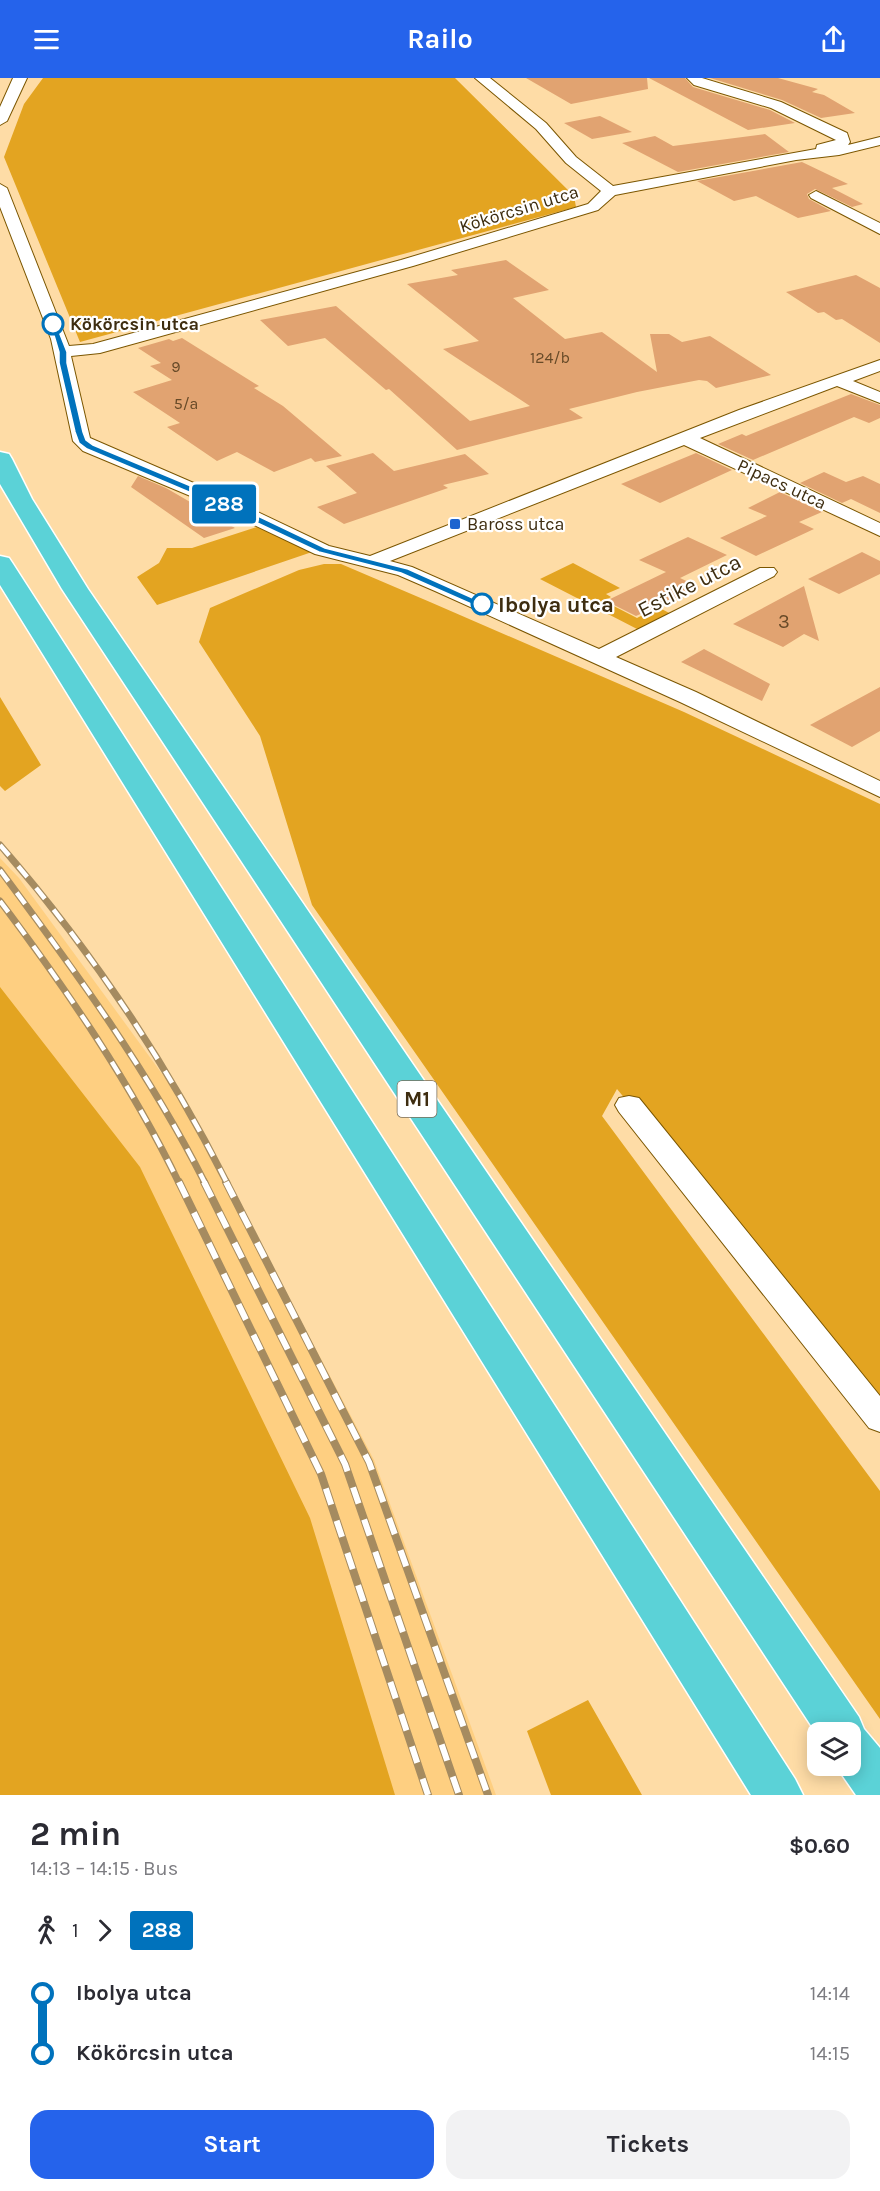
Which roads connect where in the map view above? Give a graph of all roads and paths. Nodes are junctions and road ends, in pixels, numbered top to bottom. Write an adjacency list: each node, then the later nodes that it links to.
1 (20, 78): 4 (street)
2 (482, 78): 8 (street)
3 (694, 78): 6 (street)
4 (0, 121)
5 (880, 141): 6 (street, Kökörcsin utca)
6 (796, 156): 8 (street, Kökörcsin utca)
7 (0, 188): 11 (street)
8 (610, 191): 11 (street, Kökörcsin utca)
9 (816, 195): 10 (street)
10 (880, 229)
11 (63, 352): 18 (street)
12 (880, 365): 13 (street)
13 (837, 380): 14 (street); 15 (street)
14 (880, 398)
15 (684, 438): 17 (street, Pipacs utca); 18 (street)
16 (0, 459): 25 (highway, M1)
17 (880, 530)
18 (376, 562): 21 (street)
19 (0, 564): 28 (highway)
20 (767, 572): 21 (street, Estike utca)
21 (600, 657): 22 (street)
22 (880, 790)
23 (629, 1105): 24 (street)
24 (880, 1419)
25 (835, 1722)
26 (861, 1761): 27 (highway)
27 (880, 1789)
28 (778, 1795)

